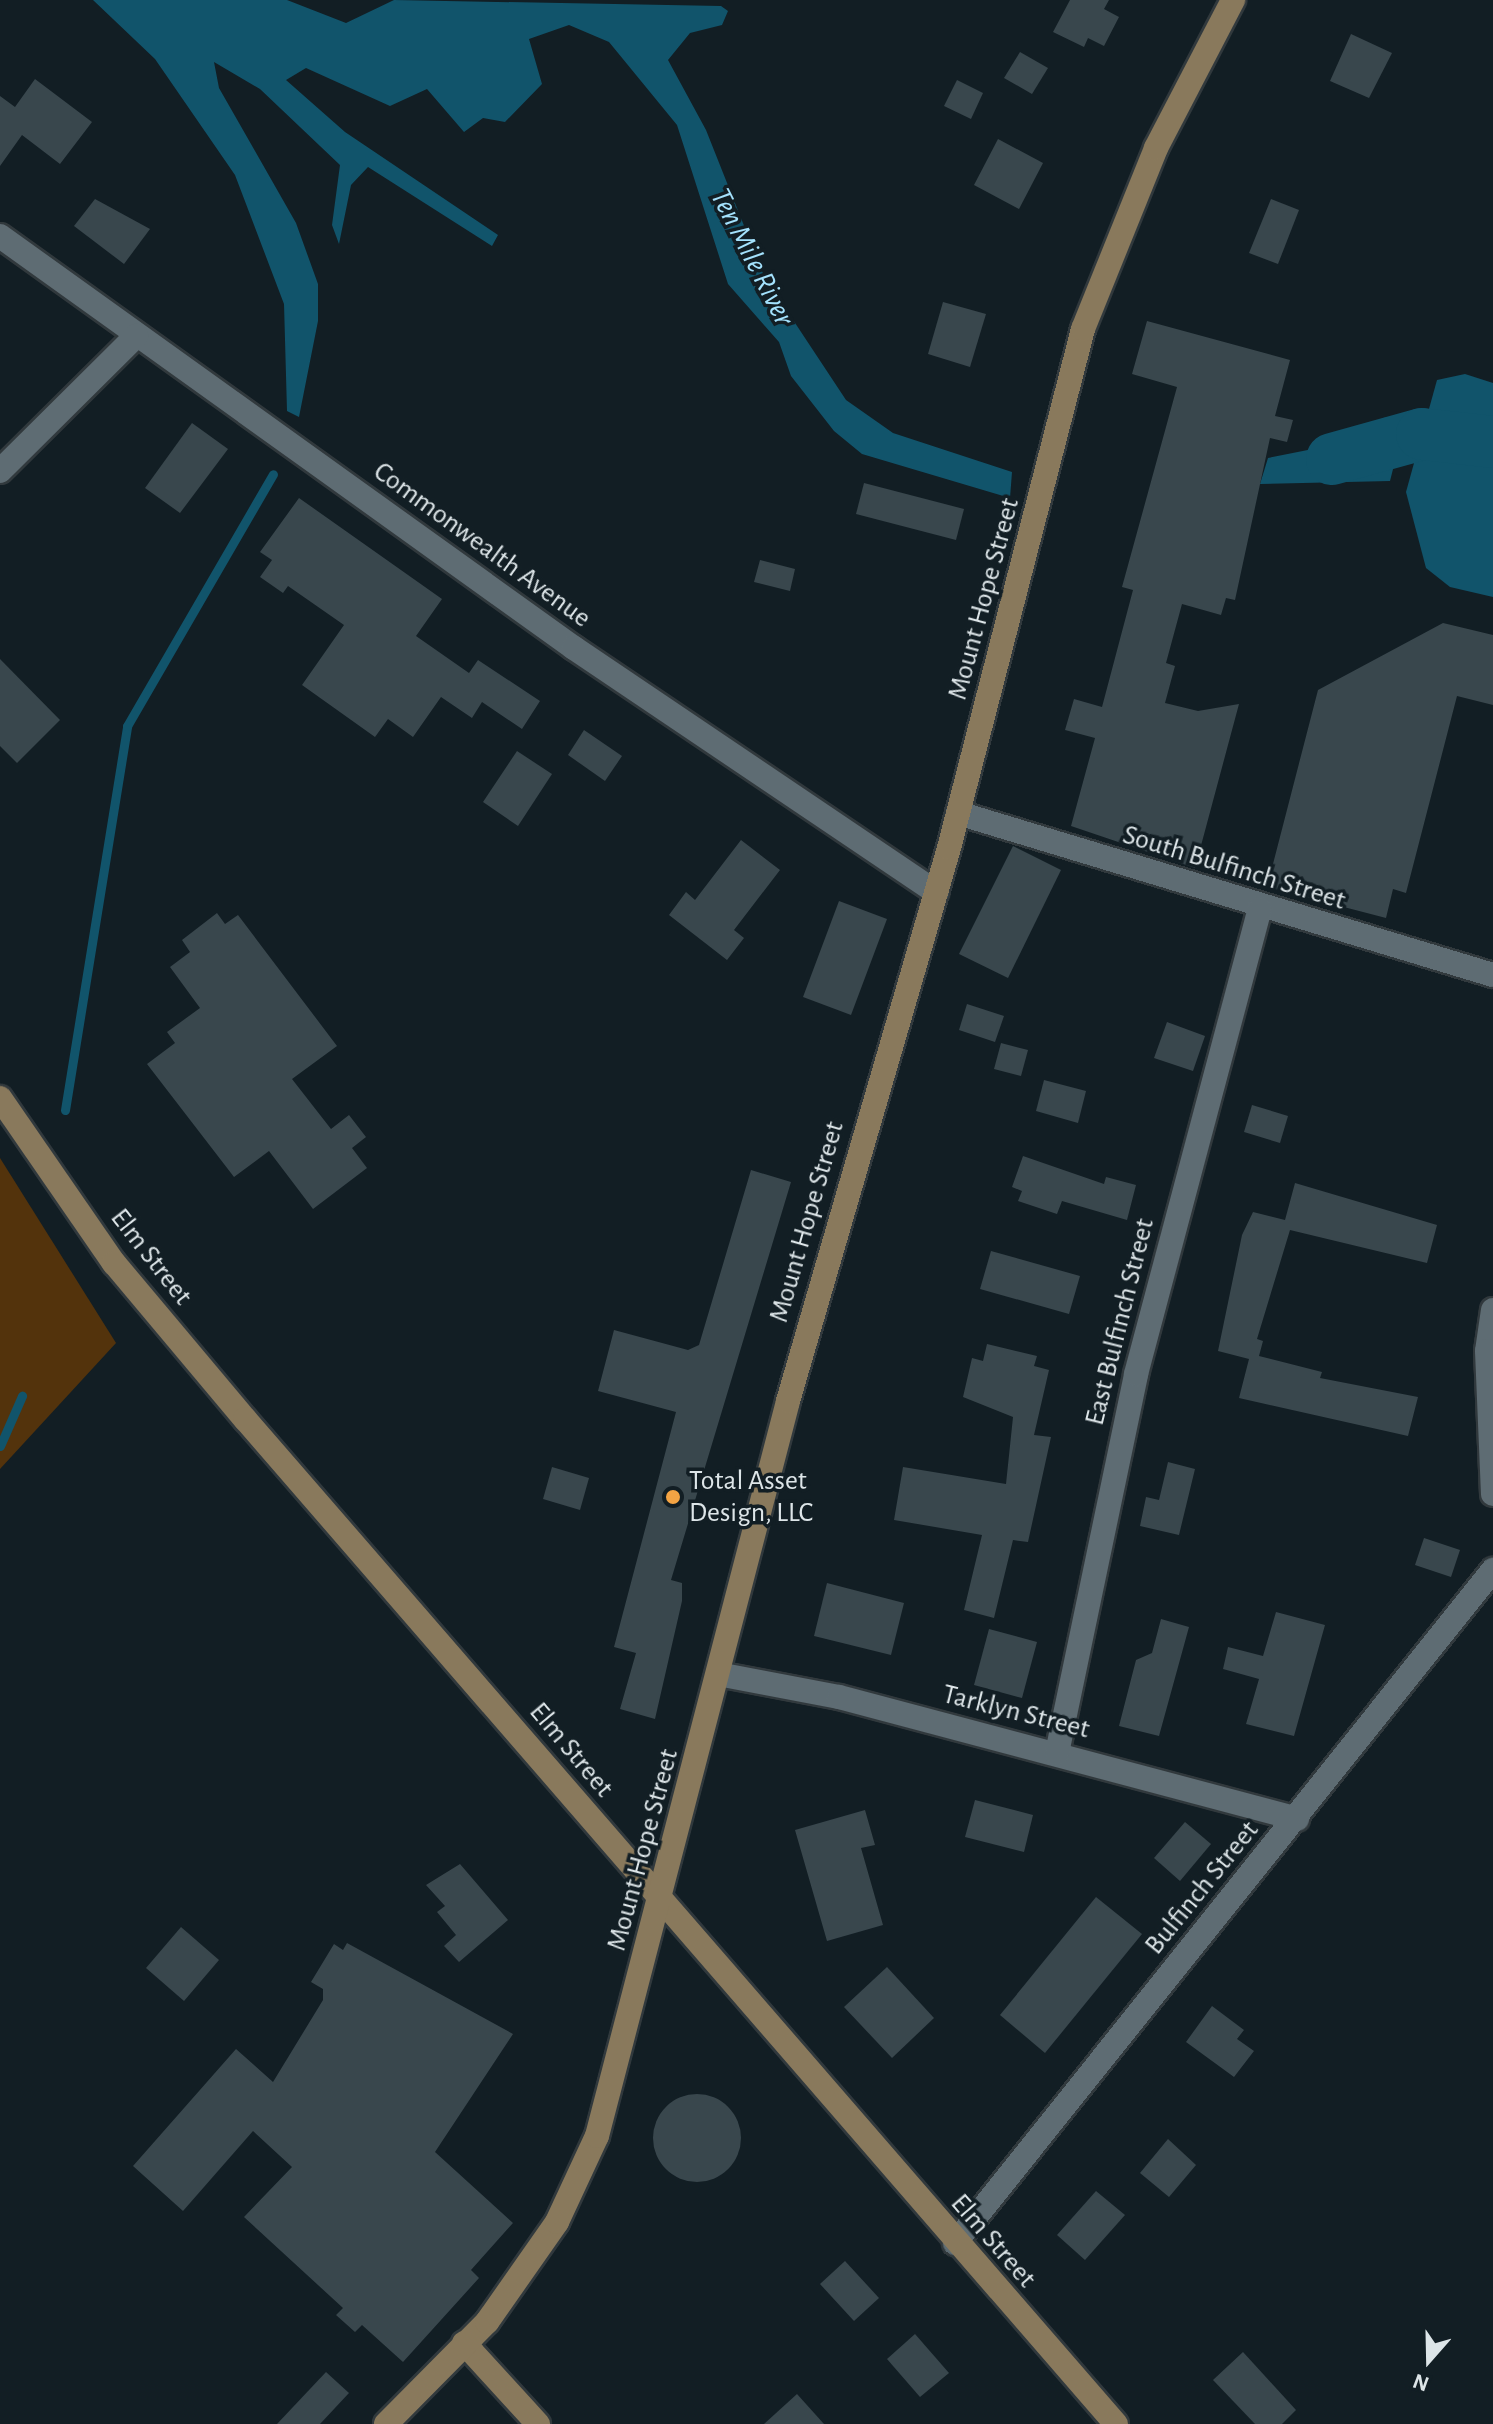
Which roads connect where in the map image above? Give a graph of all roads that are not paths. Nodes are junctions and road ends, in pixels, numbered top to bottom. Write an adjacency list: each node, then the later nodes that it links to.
1 (1233, 0): 5 (street, Mount Hope Street)
2 (0, 236): 3 (street, Commonwealth Avenue)
3 (136, 336): 4 (street); 6 (street, Commonwealth Avenue)
4 (0, 471)
5 (958, 813): 6 (street, Mount Hope Street); 7 (street, South Bulfinch Street)
6 (936, 892): 13 (street, Mount Hope Street)
7 (1260, 909): 8 (street, South Bulfinch Street); 14 (street, East Bulfinch Street)
8 (1493, 975)
9 (0, 1098): 16 (street, Elm Street)
10 (1493, 1310): 11 (street)
11 (1493, 1494)
12 (1493, 1570): 15 (street, Bulfinch Street)
13 (718, 1674): 14 (street, Tarklyn Street); 16 (street, Mount Hope Street)
14 (1057, 1753): 15 (street, Tarklyn Street)
15 (1297, 1819): 17 (street, Bulfinch Street)
16 (660, 1903): 17 (street, Elm Street); 18 (street, Mount Hope Street)
17 (955, 2243): 21 (street, Elm Street)
18 (464, 2343): 19 (street, Mount Hope Street); 20 (street)
19 (386, 2424)
20 (538, 2424)
21 (1116, 2424)

